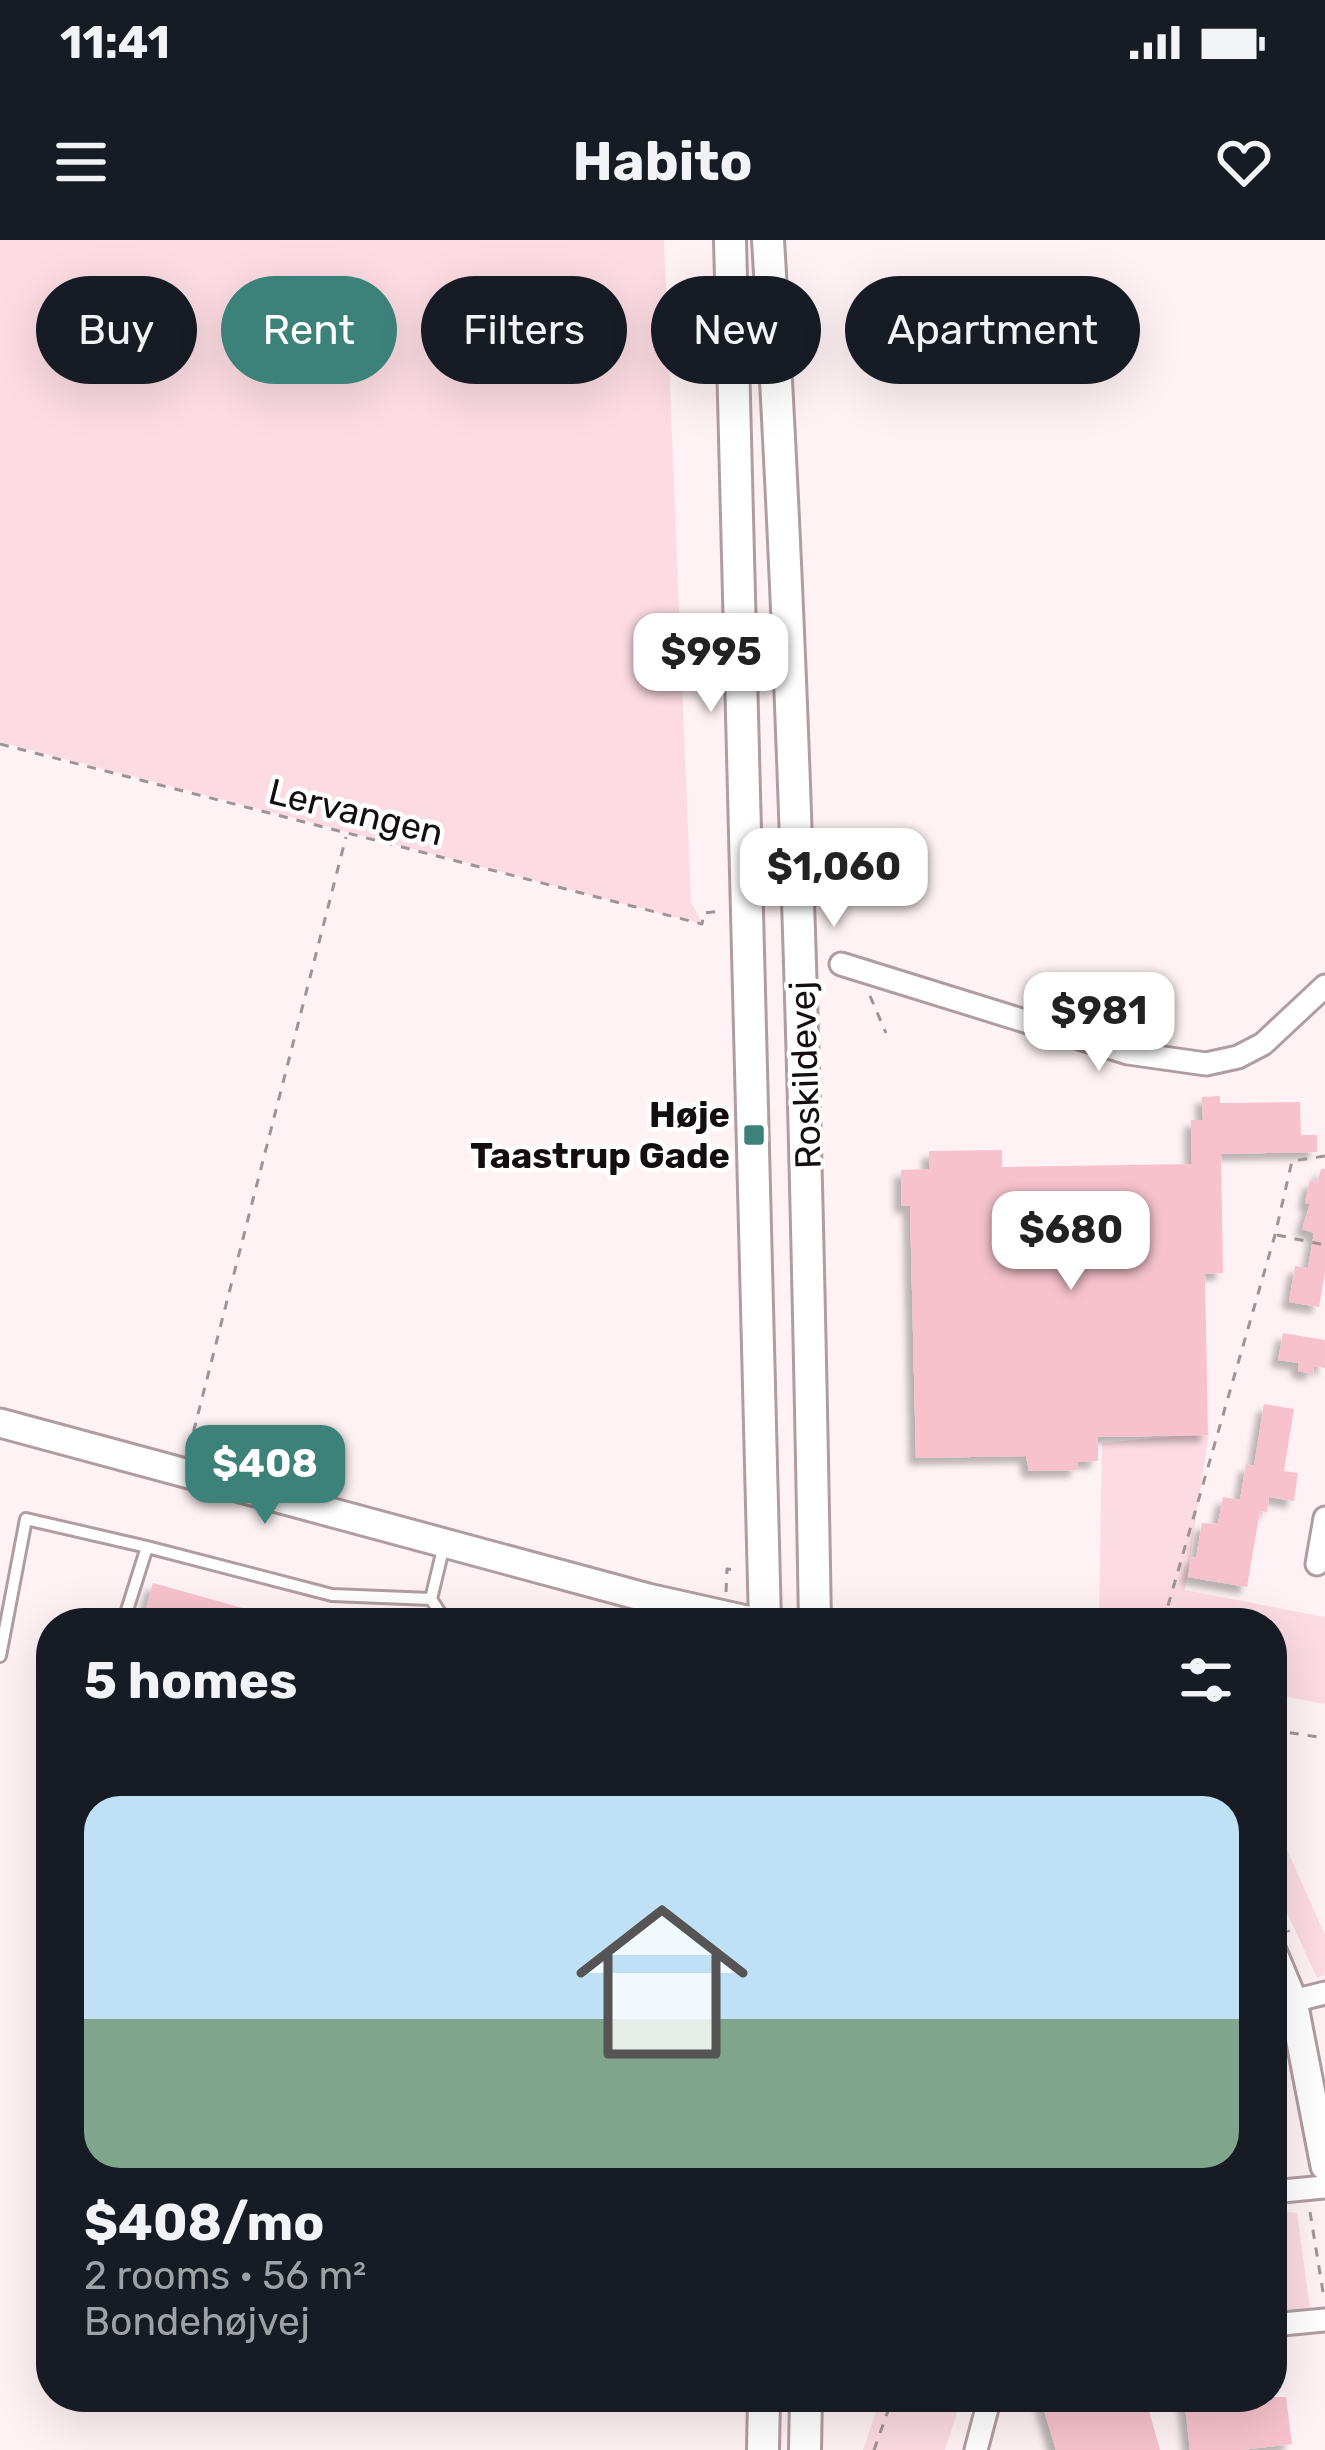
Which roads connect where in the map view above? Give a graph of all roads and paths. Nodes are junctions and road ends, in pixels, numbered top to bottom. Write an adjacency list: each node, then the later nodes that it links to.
1 (730, 240): 22 (main road, Roskildevej)
2 (768, 240): 23 (main road, Roskildevej)
3 (0, 743): 4 (path, Lervangen)
4 (347, 835): 5 (path, Lervangen); 13 (path)
5 (724, 910)
6 (850, 967): 7 (street); 8 (path)
7 (1325, 986)
8 (886, 1033)
9 (1325, 1156): 10 (path)
10 (1275, 1235): 11 (path); 24 (path)
11 (1325, 1245)
12 (0, 1423): 13 (street)
13 (182, 1472): 15 (street)
14 (1325, 1518): 17 (street)
15 (445, 1542): 18 (lane); 21 (street)
16 (146, 1546): 18 (lane); 19 (lane); 25 (lane)
17 (1317, 1564)
18 (431, 1599): 20 (lane)
19 (127, 1608)
20 (437, 1608)
21 (693, 1608)
22 (763, 1608)
23 (826, 1608)
24 (1167, 1608)
25 (0, 1656)
26 (1287, 1732): 27 (path)
27 (1325, 1738)
28 (1287, 1987): 30 (street)
29 (1325, 1994): 30 (street)
30 (1293, 2001): 31 (street)
31 (1325, 2166)
32 (1325, 2187): 33 (street)
33 (1287, 2191)
34 (1325, 2320): 35 (street)
35 (1287, 2324)
36 (764, 2412): 40 (main road)
37 (806, 2412): 41 (main road)
38 (888, 2412): 42 (path)
39 (986, 2412): 43 (street)
40 (764, 2450)
41 (805, 2450)
42 (874, 2450)
43 (976, 2450)

